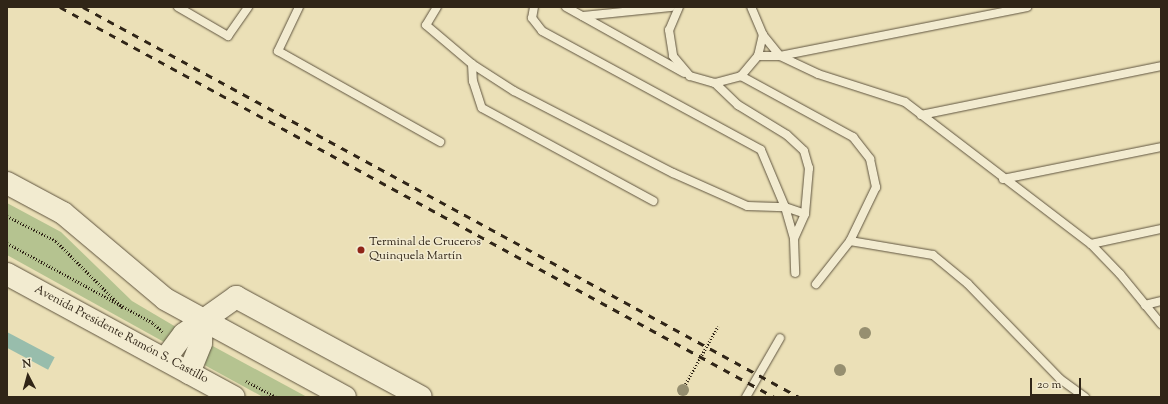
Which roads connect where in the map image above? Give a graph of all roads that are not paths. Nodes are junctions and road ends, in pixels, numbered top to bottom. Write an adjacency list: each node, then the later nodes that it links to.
1 (178, 7): 2 (lane)
2 (248, 7)
3 (299, 7): 21 (lane)
4 (437, 7): 15 (lane)
5 (534, 7): 26 (lane)
6 (566, 7): 11 (lane)
7 (671, 7): 11 (lane)
8 (679, 7): 17 (lane)
9 (751, 7): 12 (lane)
10 (1027, 7): 14 (lane)
11 (583, 16): 17 (lane)
12 (763, 35): 13 (lane); 14 (lane)
13 (758, 56): 14 (lane); 18 (lane)
14 (780, 56): 20 (lane)
15 (472, 64): 25 (lane); 26 (lane)
16 (1161, 66): 20 (lane)
17 (690, 76): 19 (lane)
18 (741, 76): 19 (lane); 30 (lane)
19 (715, 83): 27 (lane)
20 (922, 115): 23 (lane)
21 (440, 142)
22 (1161, 147): 23 (lane)
23 (1003, 179): 31 (lane)
24 (7, 183): 37 (main road)
25 (653, 201)
26 (785, 207): 27 (lane); 29 (lane)
27 (805, 214): 29 (lane)
28 (1161, 229): 31 (lane)
29 (794, 238): 32 (lane)
30 (850, 241): 34 (lane); 46 (lane)
31 (1091, 244): 36 (lane)
32 (795, 273)
33 (7, 274): 40 (main road, Avenida Presidente Ramón S. Castillo)
34 (816, 284)
35 (1161, 301): 36 (lane)
36 (1145, 304): 38 (lane)
37 (202, 320): 40 (main road); 41 (main road); 43 (main road); 44 (main road)
38 (1161, 324)
39 (780, 338): 45 (lane)
40 (171, 351): 41 (main road, Avenida Presidente Ramón S. Castillo)
41 (189, 372): 42 (main road, Avenida Presidente Ramón S. Castillo)
42 (238, 388)
43 (345, 397)
44 (421, 397)
45 (746, 397)
46 (1085, 397)

